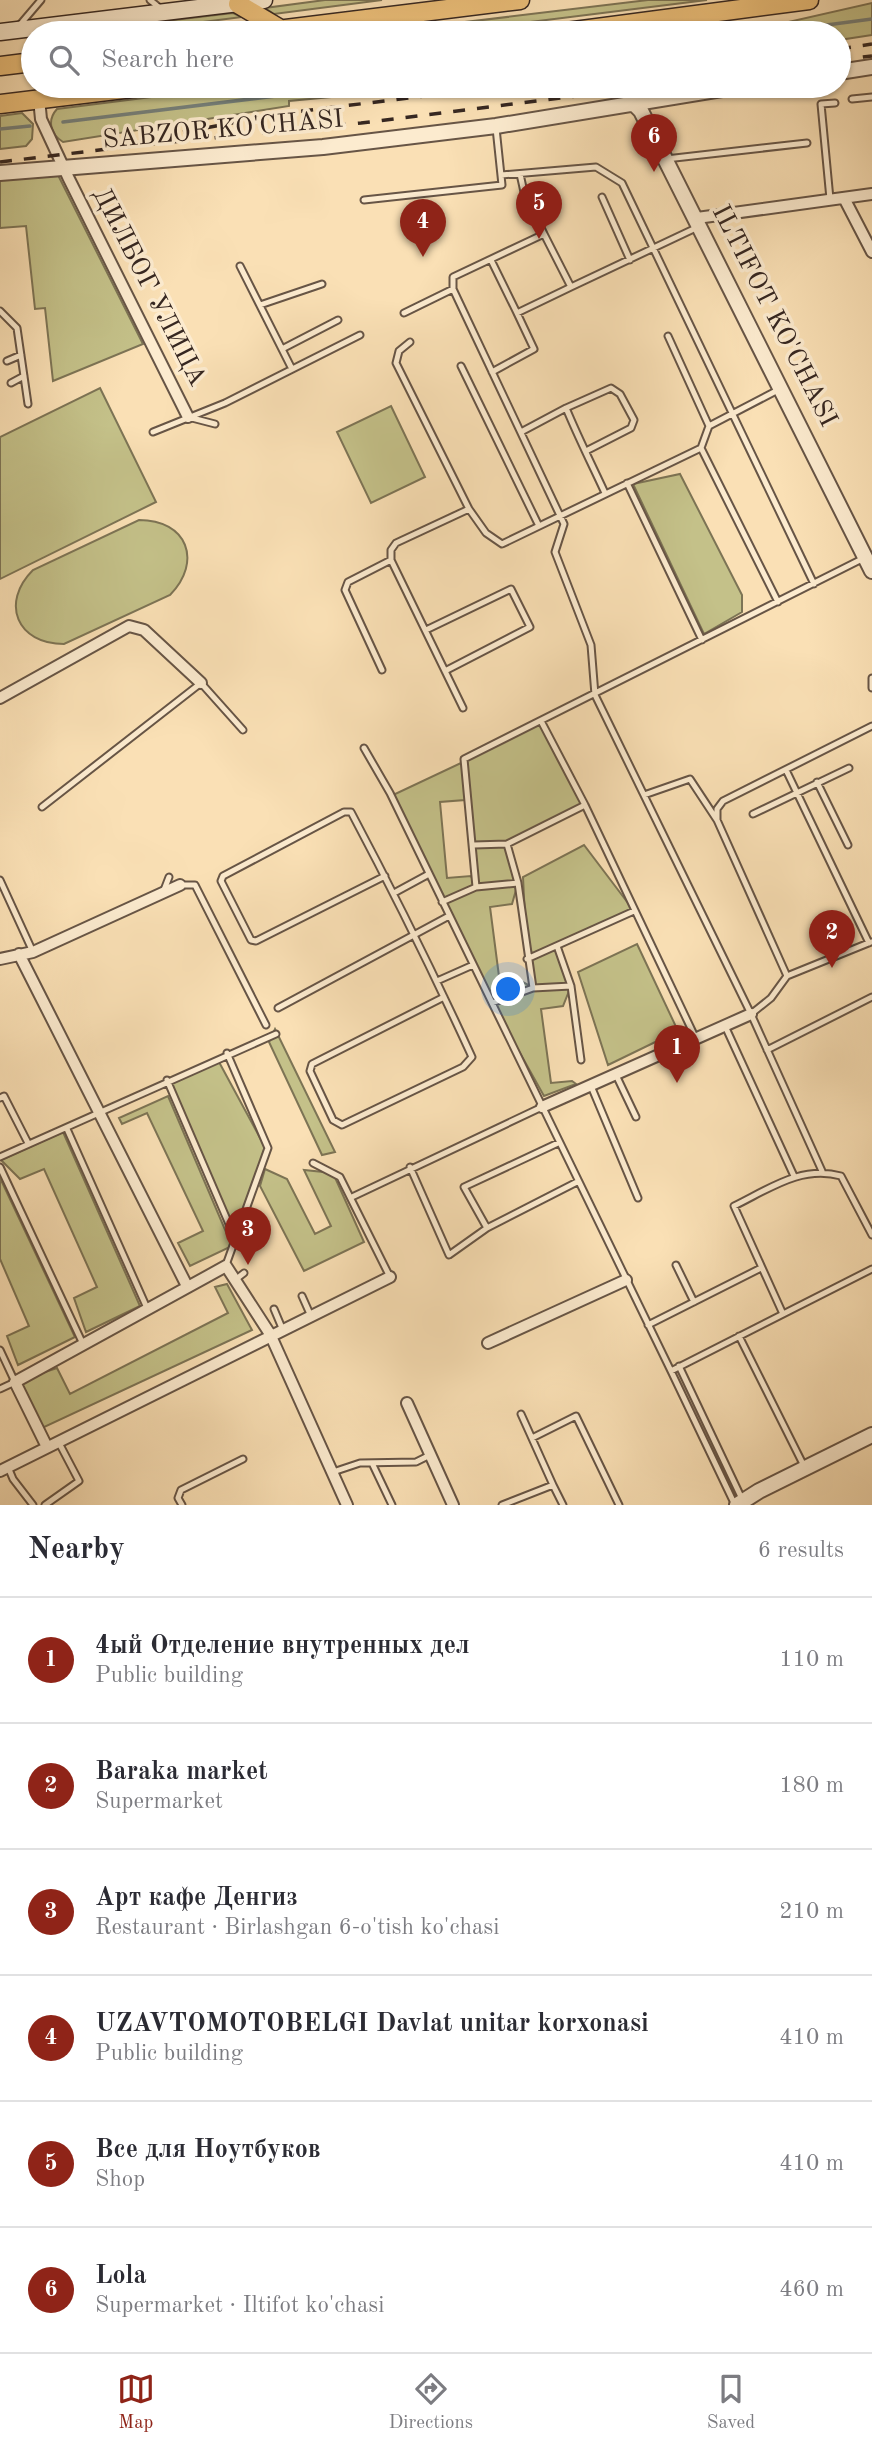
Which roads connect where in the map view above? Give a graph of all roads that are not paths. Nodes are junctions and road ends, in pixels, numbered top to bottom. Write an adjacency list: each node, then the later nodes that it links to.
1 (41, 0): 14 (lane)
2 (150, 0): 7 (lane)
3 (264, 0): 6 (main road)
4 (520, 0): 8 (highway)
5 (809, 0): 13 (highway)
6 (238, 4): 7 (main road); 10 (highway)
7 (166, 14): 9 (main road)
8 (371, 18): 11 (highway); 12 (highway)
9 (101, 21)
10 (267, 21)
11 (349, 21)
12 (373, 21)
13 (674, 21)
14 (8, 31)
15 (21, 63): 16 (highway)
16 (0, 66)
17 (872, 67): 18 (street)
18 (851, 70)
19 (872, 97): 24 (lane)
20 (47, 98): 23 (highway)
21 (632, 98): 25 (street, ILTIFOT KO'CHASI)
22 (664, 98): 25 (street, SABZOR KO'CHASI)
23 (38, 99): 27 (highway); 31 (street, ДИЛБОГ УЛИЦА)
24 (852, 99)
25 (633, 103): 28 (street, SABZOR KO'CHASI); 30 (street, ILTIFOT KO'CHASI)
26 (835, 103): 39 (lane)
27 (0, 104)
28 (496, 126): 31 (street, SABZOR KO'CHASI); 34 (lane)
29 (807, 143): 30 (lane)
30 (666, 159): 40 (street, ILTIFOT KO'CHASI)
31 (64, 167): 32 (street, SABZOR KO'CHASI); 70 (street, ДИЛБОГ УЛИЦА)
32 (0, 173)
33 (520, 174): 34 (lane); 41 (lane); 42 (lane)
34 (501, 175): 38 (lane)
35 (872, 194): 37 (street)
36 (602, 197): 45 (lane)
37 (844, 198): 39 (street); 43 (street)
38 (364, 200)
39 (830, 200): 40 (street)
40 (699, 222): 42 (lane); 66 (street, ILTIFOT KO'CHASI)
41 (544, 234): 44 (lane); 48 (lane)
42 (653, 249): 45 (lane); 69 (lane)
43 (872, 252)
44 (491, 260): 49 (lane); 53 (lane)
45 (630, 260): 48 (lane)
46 (240, 266): 50 (lane)
47 (322, 284): 50 (lane)
48 (570, 287): 53 (lane)
49 (453, 289): 52 (lane); 63 (lane)
50 (260, 305): 58 (lane)
51 (0, 311): 59 (lane)
52 (404, 313)
53 (517, 313): 63 (lane)
54 (338, 320): 58 (lane)
55 (360, 335): 62 (lane)
56 (668, 336): 72 (lane)
57 (410, 342): 79 (lane)
58 (282, 349): 62 (lane)
59 (21, 355): 60 (lane); 64 (lane)
60 (6, 361)
61 (461, 366): 81 (lane)
62 (292, 369): 70 (lane)
63 (492, 372): 74 (lane)
64 (24, 376): 65 (lane); 67 (lane)
65 (11, 383)
66 (783, 388): 69 (lane); 83 (street, ILTIFOT KO'CHASI)
67 (29, 404)
68 (566, 408): 74 (lane); 76 (lane); 76 (lane)
69 (733, 412): 72 (lane); 84 (lane)
70 (188, 417): 71 (lane); 73 (lane)
71 (215, 424)
72 (709, 426): 75 (lane)
73 (153, 432)
74 (521, 432): 80 (lane)
75 (701, 448): 77 (lane); 85 (lane)
76 (586, 451): 78 (lane)
77 (627, 482): 78 (lane); 87 (lane)
78 (606, 493): 80 (lane)
79 (469, 509): 81 (lane); 82 (lane)
80 (559, 514): 81 (lane); 93 (lane)
81 (538, 524)
82 (391, 560): 86 (lane); 88 (lane)
83 (869, 564): 84 (lane)
84 (814, 584): 85 (lane)
85 (778, 602): 87 (lane)
86 (426, 630): 89 (lane); 89 (lane)
87 (702, 640): 93 (lane)
88 (382, 670)
89 (445, 671): 95 (lane)
90 (872, 678): 92 (lane)
91 (201, 683): 94 (street); 98 (lane); 105 (lane)
92 (872, 688)
93 (594, 695): 96 (lane); 103 (lane)
94 (0, 698)
95 (463, 708)
96 (541, 721): 104 (lane); 109 (lane)
97 (872, 726): 101 (lane)
98 (243, 730)
99 (364, 748): 111 (lane)
100 (849, 768): 102 (lane)
101 (786, 769): 107 (lane); 124 (lane)
102 (817, 782): 106 (lane); 110 (lane)
103 (644, 795): 107 (lane); 139 (lane)
104 (585, 805): 108 (lane); 121 (lane)
105 (42, 807)
106 (753, 814)
107 (717, 820): 131 (lane)
108 (507, 844): 109 (lane); 115 (lane)
109 (474, 845): 117 (lane)
110 (848, 845)
111 (429, 874): 119 (lane); 120 (lane)
112 (385, 876): 112 (lane); 119 (lane)
113 (169, 877): 118 (lane)
114 (0, 880): 126 (lane)
115 (518, 883): 117 (lane); 129 (lane)
116 (180, 885): 118 (street); 140 (lane)
117 (477, 887): 120 (lane)
118 (163, 893): 126 (street)
119 (394, 893): 123 (lane)
120 (442, 902): 122 (lane)
121 (634, 911): 125 (lane); 143 (lane)
122 (449, 916): 123 (lane); 130 (lane)
123 (416, 934): 132 (lane); 138 (lane)
124 (870, 943): 131 (lane)
125 (557, 946): 129 (lane); 133 (lane)
126 (33, 952): 127 (street)
127 (19, 954): 128 (street); 152 (street)
128 (0, 959)
129 (527, 959): 134 (lane)
130 (473, 965): 132 (lane); 137 (lane)
131 (787, 976): 139 (lane)
132 (437, 981): 135 (lane)
133 (571, 986): 134 (lane); 146 (lane)
134 (533, 988): 137 (lane)
135 (444, 997): 135 (lane)
136 (872, 997): 144 (lane)
137 (492, 1003): 151 (lane)
138 (278, 1008)
139 (751, 1014): 141 (street); 144 (lane)
140 (267, 1025)
141 (725, 1026): 143 (street); 162 (lane)
142 (276, 1034): 145 (lane)
143 (696, 1039): 147 (street)
144 (767, 1050): 161 (lane)
145 (227, 1054): 148 (lane); 170 (lane)
146 (581, 1060)
147 (616, 1075): 149 (street); 153 (lane)
148 (167, 1080): 152 (lane); 170 (lane)
149 (591, 1086): 151 (street); 165 (lane)
150 (0, 1098): 155 (lane)
151 (542, 1107): 156 (lane); 160 (lane)
152 (100, 1114): 154 (lane); 179 (street)
153 (636, 1117)
154 (67, 1129): 155 (lane); 182 (lane)
155 (28, 1143): 157 (lane)
156 (558, 1143): 163 (lane); 168 (lane)
157 (0, 1157)
158 (313, 1163): 164 (lane)
159 (0, 1167): 191 (lane)
160 (410, 1167): 164 (lane); 168 (lane)
161 (822, 1171): 162 (lane); 167 (lane)
162 (794, 1176): 173 (lane)
163 (578, 1182): 168 (lane); 178 (lane)
164 (352, 1197): 176 (lane)
165 (638, 1198)
166 (872, 1212): 167 (lane)
167 (863, 1217): 169 (lane)
168 (487, 1228)
169 (872, 1235)
170 (235, 1239): 172 (lane)
171 (676, 1265): 181 (lane)
172 (226, 1266): 177 (street); 179 (street)
173 (761, 1268): 181 (lane); 185 (lane)
174 (872, 1269): 185 (lane)
175 (244, 1273): 177 (lane)
176 (390, 1277): 184 (street)
177 (235, 1280): 188 (street)
178 (626, 1280): 186 (lane); 190 (street)
179 (187, 1286): 182 (street)
180 (302, 1296): 184 (lane)
181 (694, 1302): 186 (lane)
182 (147, 1308): 191 (street)
183 (274, 1309): 187 (lane)
184 (310, 1314): 187 (street)
185 (783, 1314): 189 (lane)
186 (648, 1325): 194 (lane)
187 (282, 1328): 188 (street)
188 (270, 1334): 201 (street); 208 (street)
189 (739, 1336): 193 (lane); 206 (lane)
190 (488, 1343)
191 (83, 1344): 195 (street)
192 (0, 1350): 195 (lane)
193 (679, 1366): 194 (lane); 210 (lane)
194 (671, 1371): 210 (lane)
195 (15, 1382): 196 (lane); 202 (street)
196 (0, 1389)
197 (407, 1403): 203 (street)
198 (521, 1414): 200 (lane)
199 (872, 1435): 206 (street)
200 (532, 1438): 209 (lane); 219 (lane)
201 (58, 1441): 202 (street); 212 (lane)
202 (47, 1447): 207 (street)
203 (428, 1456): 205 (lane); 216 (street)
204 (243, 1460): 213 (lane)
205 (372, 1463): 208 (lane); 215 (lane)
206 (805, 1468): 210 (street)
207 (4, 1469): 211 (lane)
208 (333, 1472): 214 (street)
209 (553, 1485): 217 (lane); 218 (lane)
210 (738, 1504)
211 (33, 1505)
212 (46, 1505)
213 (182, 1505)
214 (346, 1505)
215 (392, 1505)
216 (453, 1505)
217 (502, 1505)
218 (563, 1505)
219 (620, 1505)

